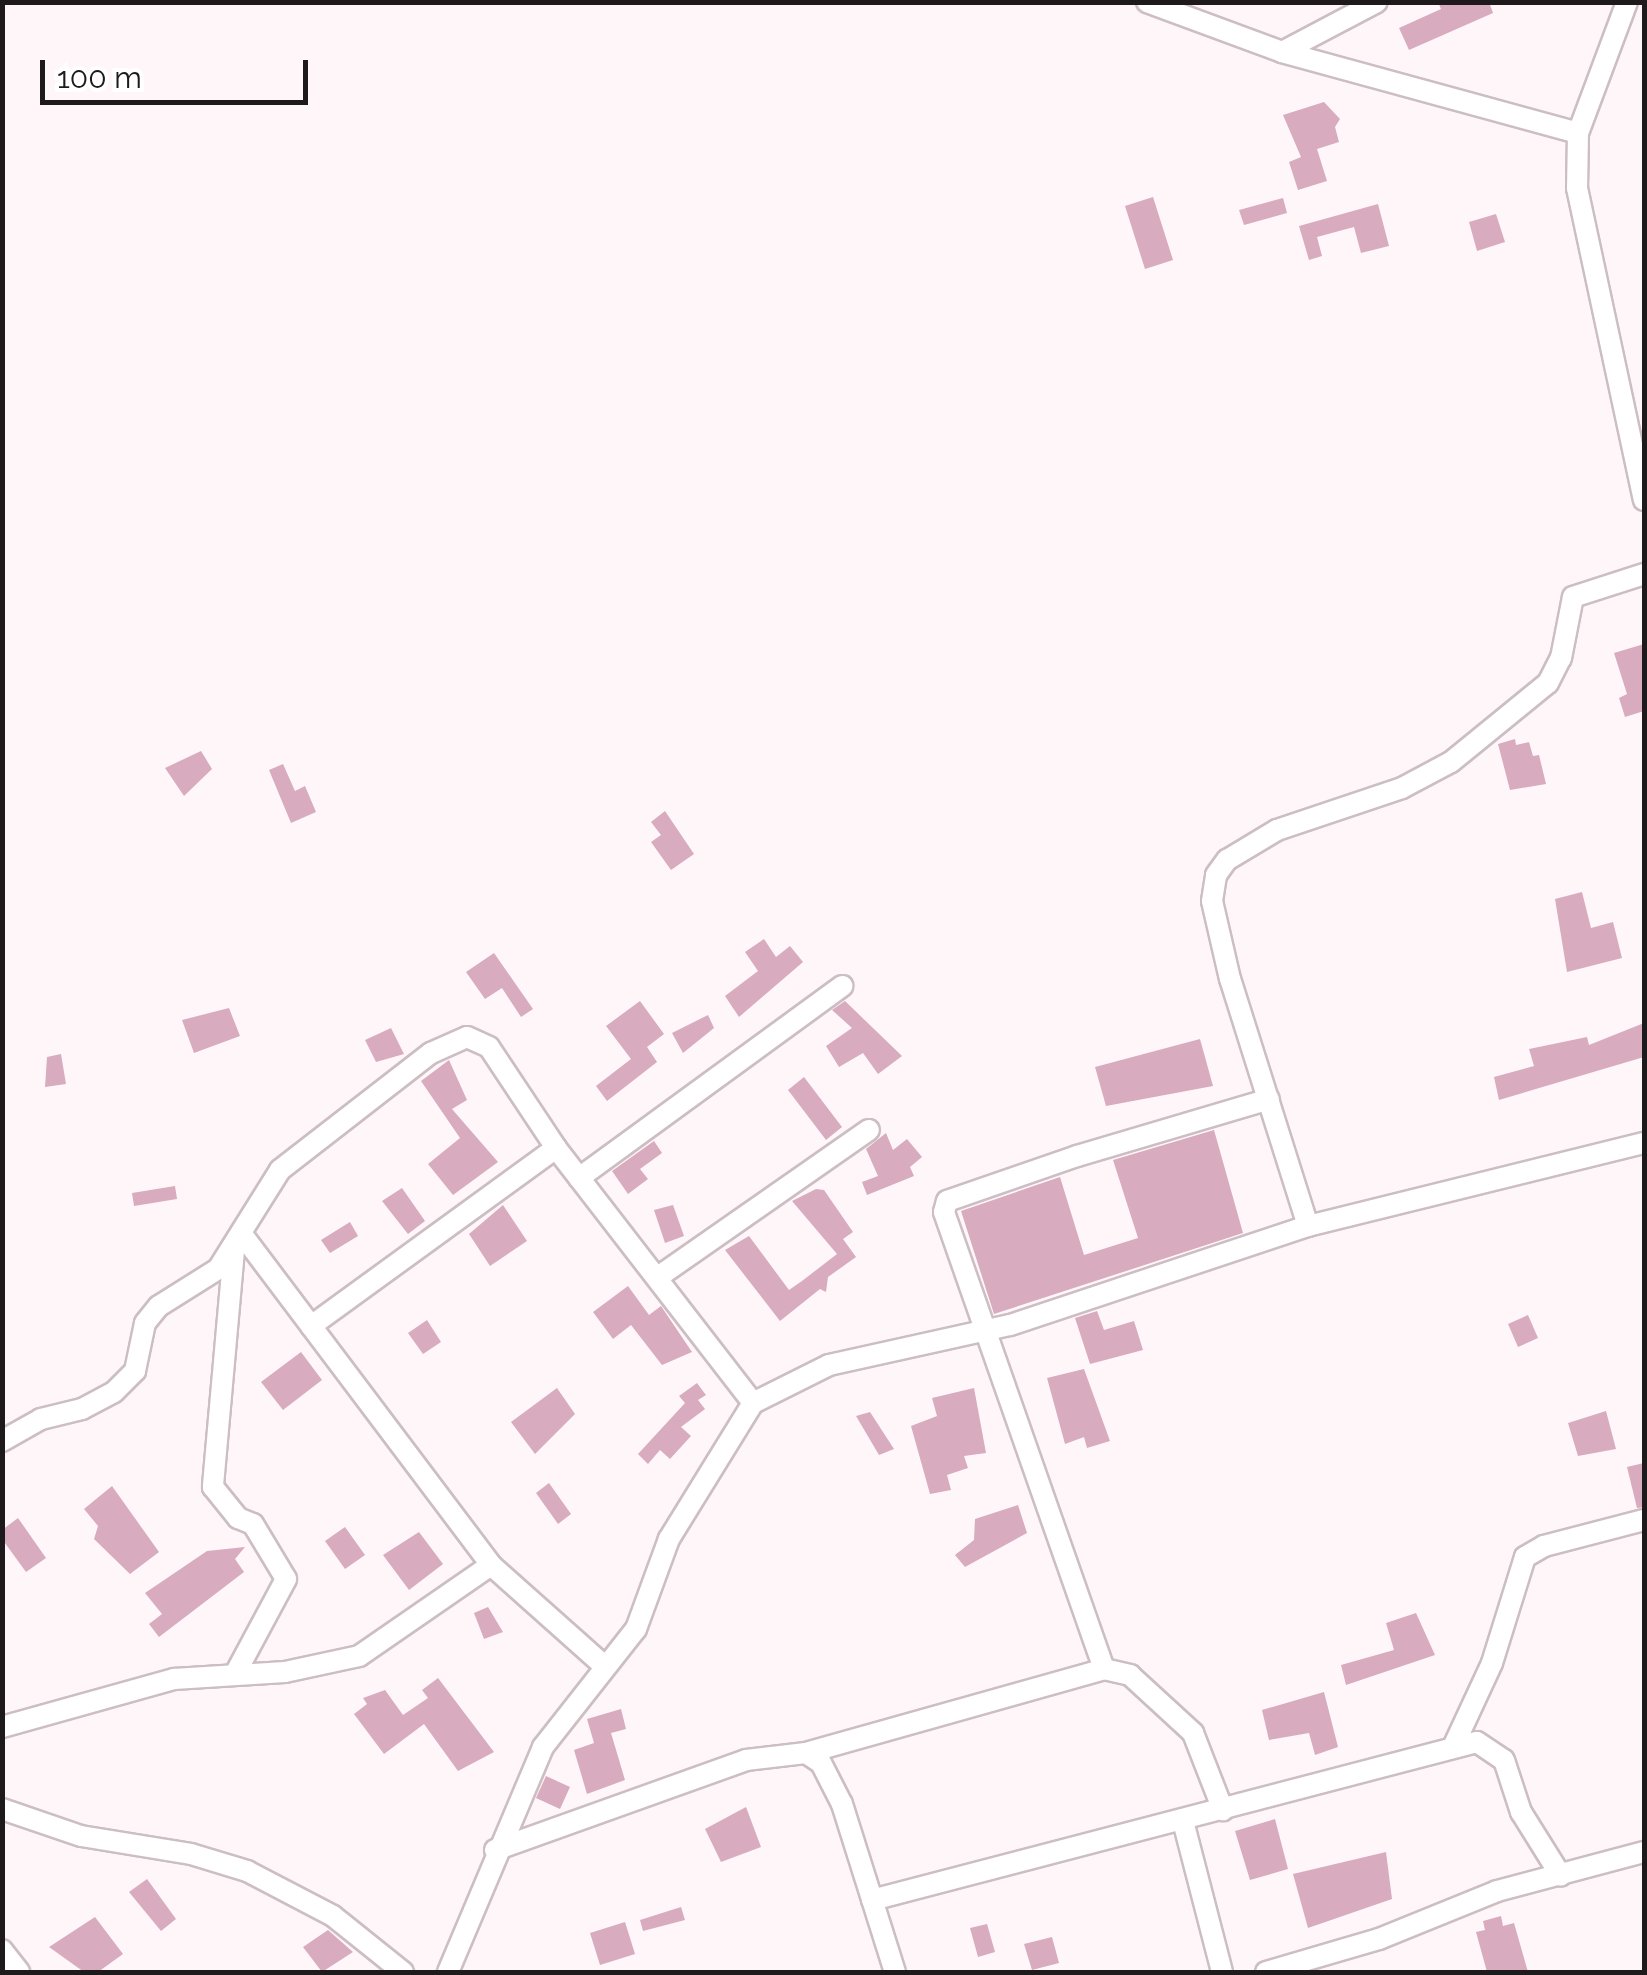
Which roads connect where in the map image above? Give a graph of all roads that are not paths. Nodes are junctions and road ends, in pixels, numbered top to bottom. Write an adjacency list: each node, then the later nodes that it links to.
1 (1147, 2): 4 (street)
2 (1377, 2): 4 (street)
3 (1627, 2): 5 (street)
4 (1282, 52): 5 (street)
5 (1578, 133): 6 (street)
6 (1644, 500)
7 (1644, 574): 9 (street)
8 (842, 986): 13 (street)
9 (1269, 1099): 14 (street); 18 (street)
10 (869, 1130): 16 (street)
11 (1644, 1143): 14 (street)
12 (556, 1148): 13 (street); 15 (street); 17 (street)
13 (579, 1178): 16 (street)
14 (1308, 1226): 18 (street)
15 (238, 1242): 17 (street); 20 (street); 25 (street)
16 (658, 1277): 19 (street)
17 (311, 1326): 22 (street)
18 (986, 1328): 19 (street); 24 (street)
19 (753, 1403): 23 (street)
20 (2, 1441)
21 (1644, 1520): 27 (street)
22 (491, 1566): 23 (street); 25 (street)
23 (602, 1664): 32 (street)
24 (1104, 1670): 28 (street); 30 (street)
25 (235, 1674): 26 (street)
26 (2, 1727)
27 (1454, 1745): 30 (street); 34 (street)
28 (806, 1753): 32 (street); 35 (street)
29 (2, 1809): 38 (street)
30 (1223, 1810): 31 (street)
31 (1183, 1822): 35 (street); 41 (street)
32 (496, 1850): 39 (street)
33 (1644, 1852): 34 (street)
34 (1561, 1876): 42 (street)
35 (872, 1900): 40 (street)
36 (2, 1950): 37 (street)
37 (19, 1972)
38 (403, 1972)
39 (448, 1972)
40 (895, 1972)
41 (1222, 1972)
42 (1266, 1972)

